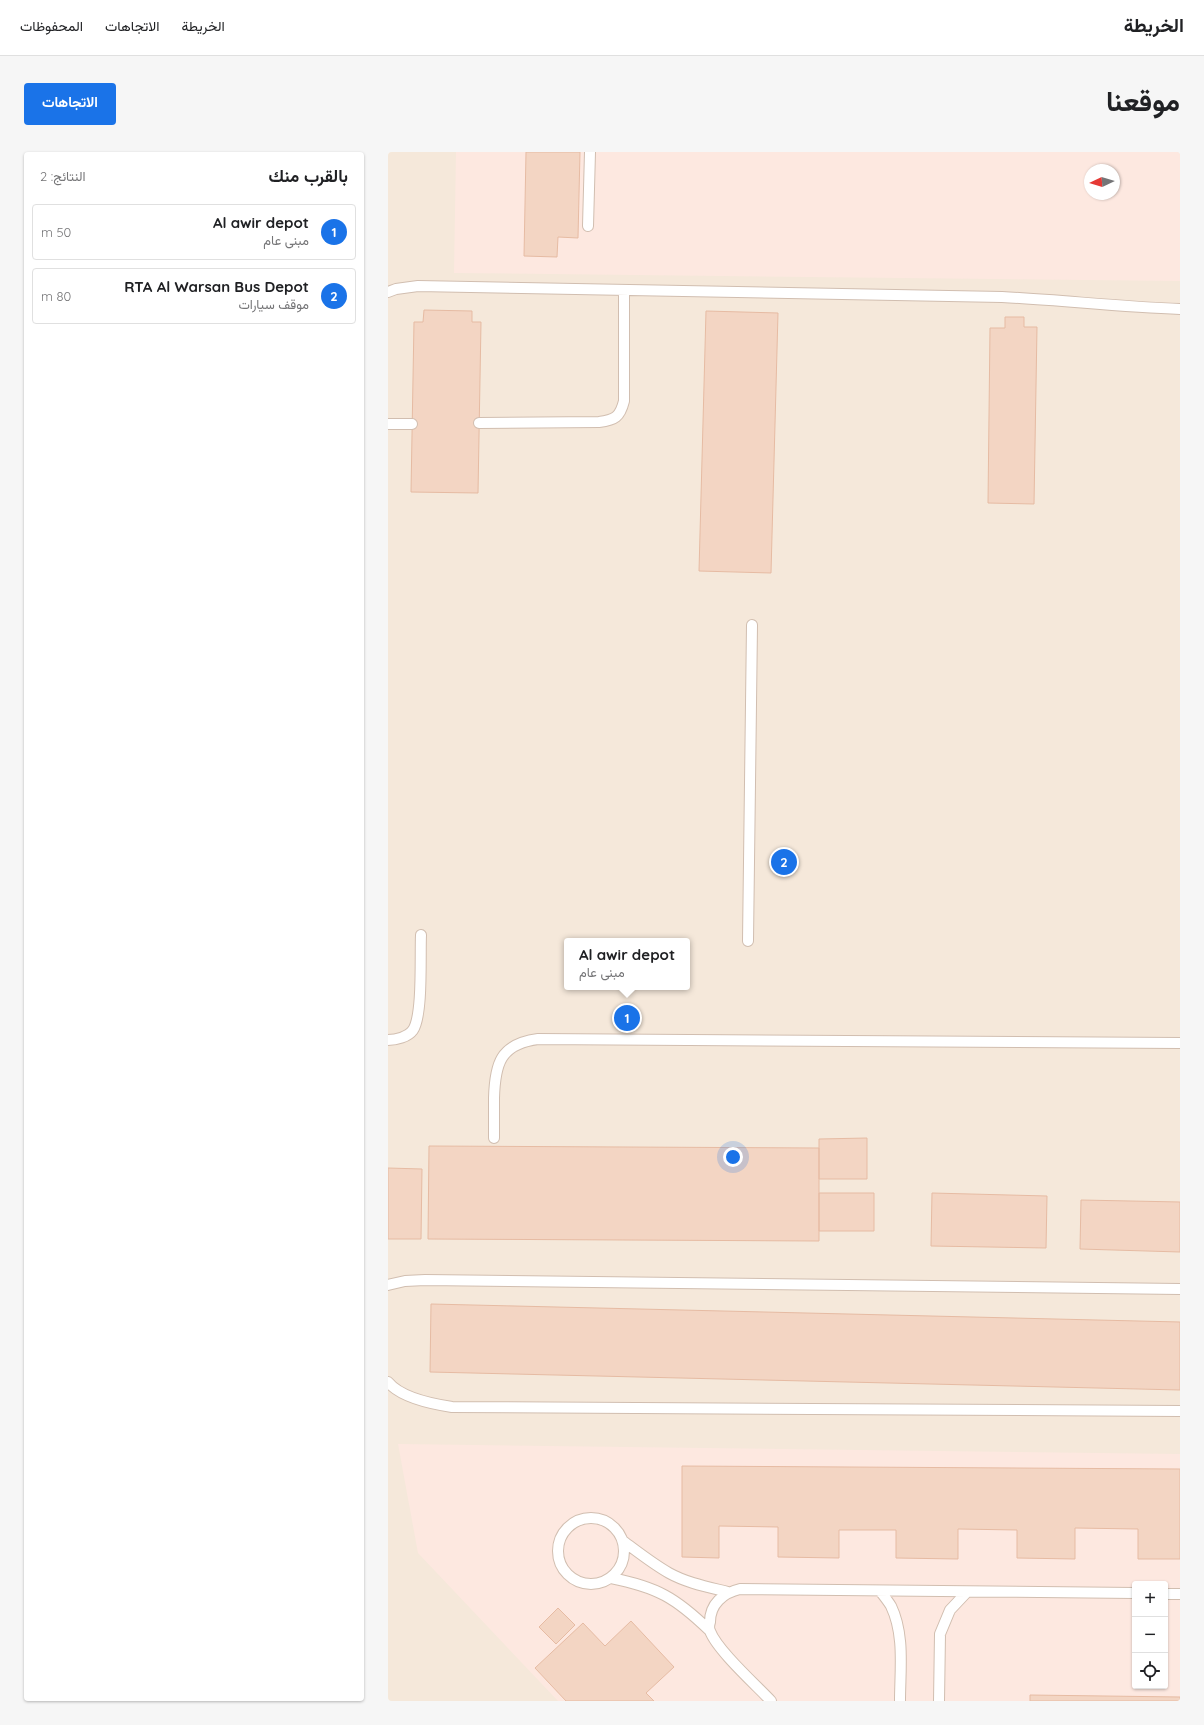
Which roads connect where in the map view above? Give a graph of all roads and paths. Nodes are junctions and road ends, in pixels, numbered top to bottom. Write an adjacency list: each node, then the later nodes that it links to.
1 (590, 152): 2 (lane)
2 (588, 226)
3 (624, 290): 4 (lane); 5 (lane); 6 (lane)
4 (388, 292)
5 (1180, 309)
6 (480, 423)
7 (388, 424): 8 (lane)
8 (412, 424)
9 (752, 625): 11 (lane)
10 (421, 935): 12 (lane)
11 (748, 941)
12 (388, 1040)
13 (1180, 1043): 14 (lane)
14 (494, 1138)
15 (388, 1286): 16 (lane)
16 (1180, 1289)
17 (388, 1382): 18 (lane)
18 (1180, 1411)
19 (623, 1541): 20 (lane); 20 (lane); 22 (lane)
20 (611, 1578): 27 (lane)
21 (880, 1591): 22 (lane); 23 (lane); 29 (lane)
22 (728, 1592): 27 (lane)
23 (967, 1592): 24 (lane); 30 (lane)
24 (1132, 1593)
25 (1168, 1594): 26 (lane)
26 (1180, 1594)
27 (709, 1630): 28 (lane)
28 (771, 1701)
29 (900, 1701)
30 (939, 1701)

